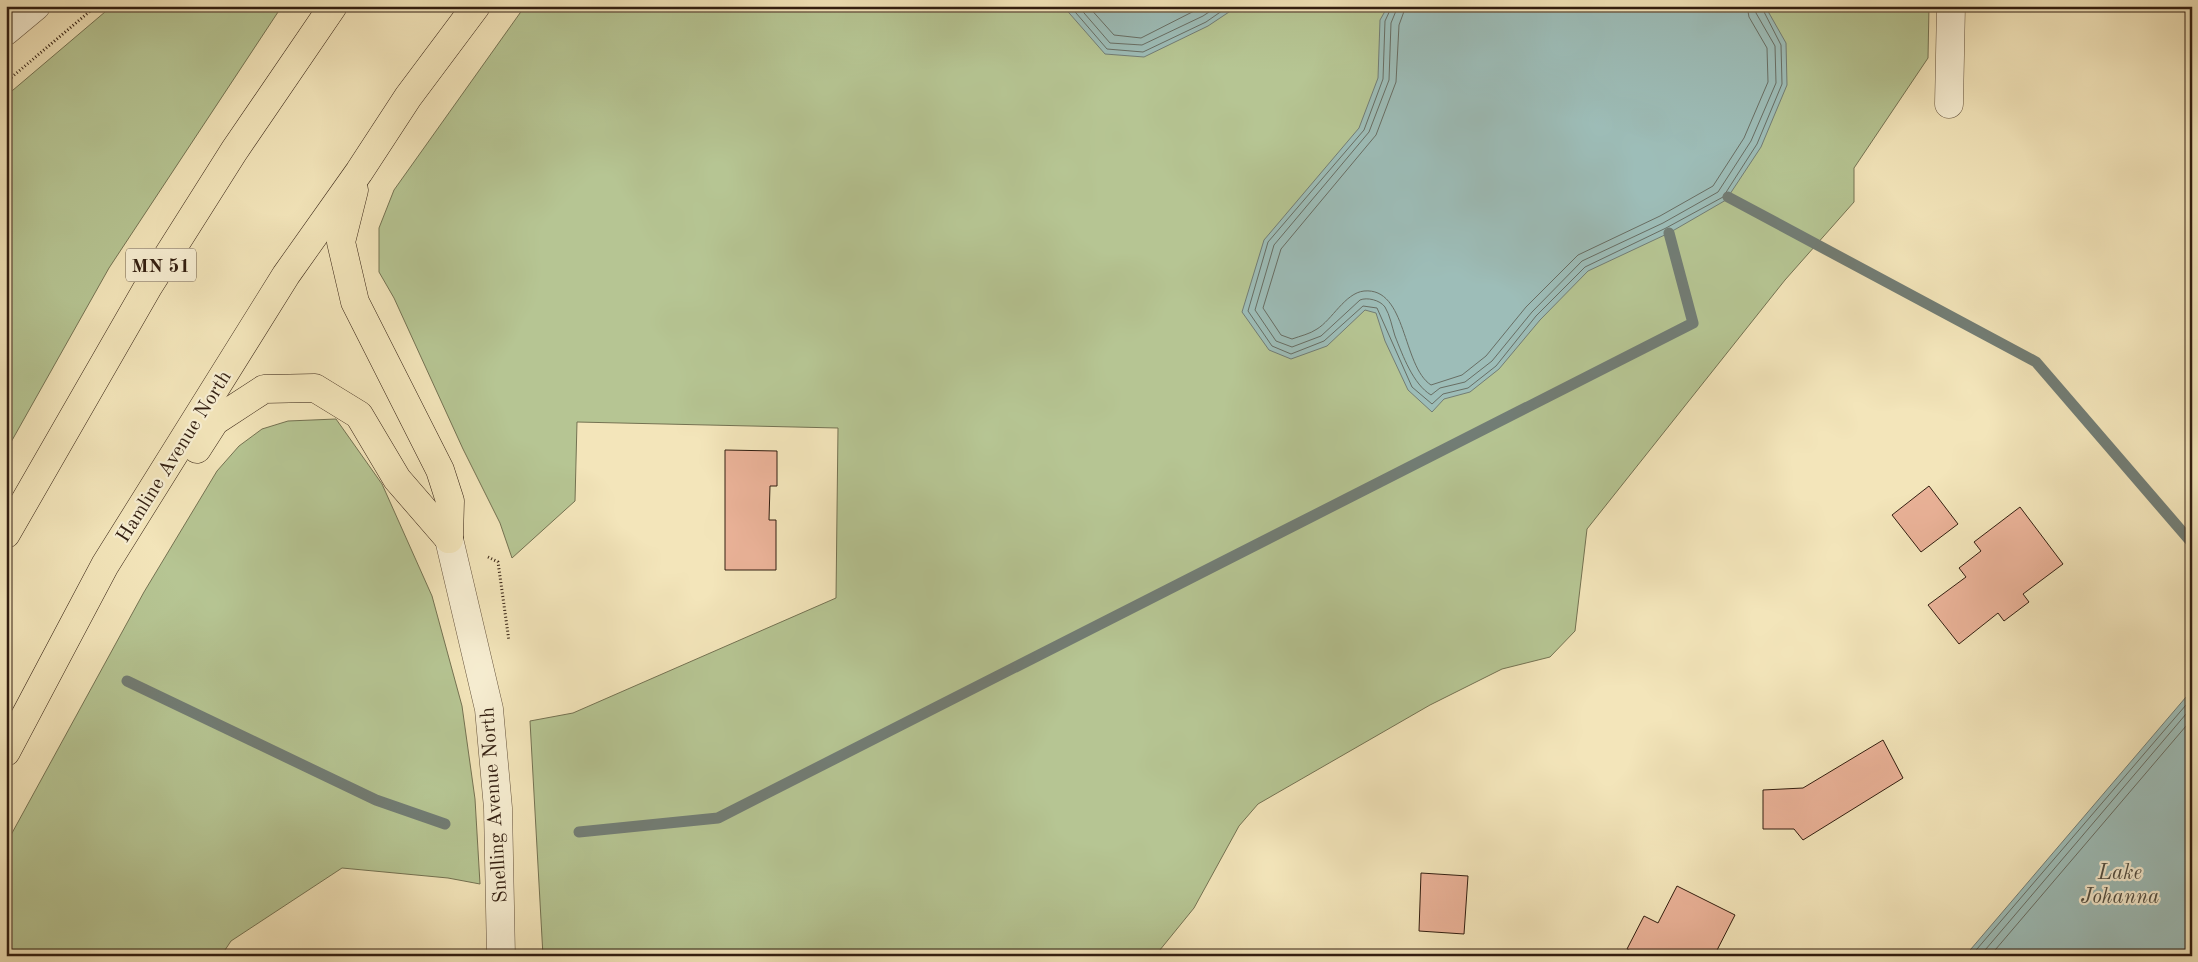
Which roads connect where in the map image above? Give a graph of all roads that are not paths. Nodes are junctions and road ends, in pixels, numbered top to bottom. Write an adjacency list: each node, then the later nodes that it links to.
1 (36, 6): 5 (street)
2 (333, 6): 8 (highway, MN 51)
3 (476, 6): 7 (highway)
4 (1952, 6): 6 (street)
5 (6, 32)
6 (1949, 104)
7 (359, 172): 9 (highway); 10 (highway, Hamline Avenue North)
8 (6, 534)
9 (449, 539): 10 (highway); 12 (street, Snelling Avenue North)
10 (65, 640): 11 (highway, Hamline Avenue North)
11 (6, 752)
12 (501, 956)

